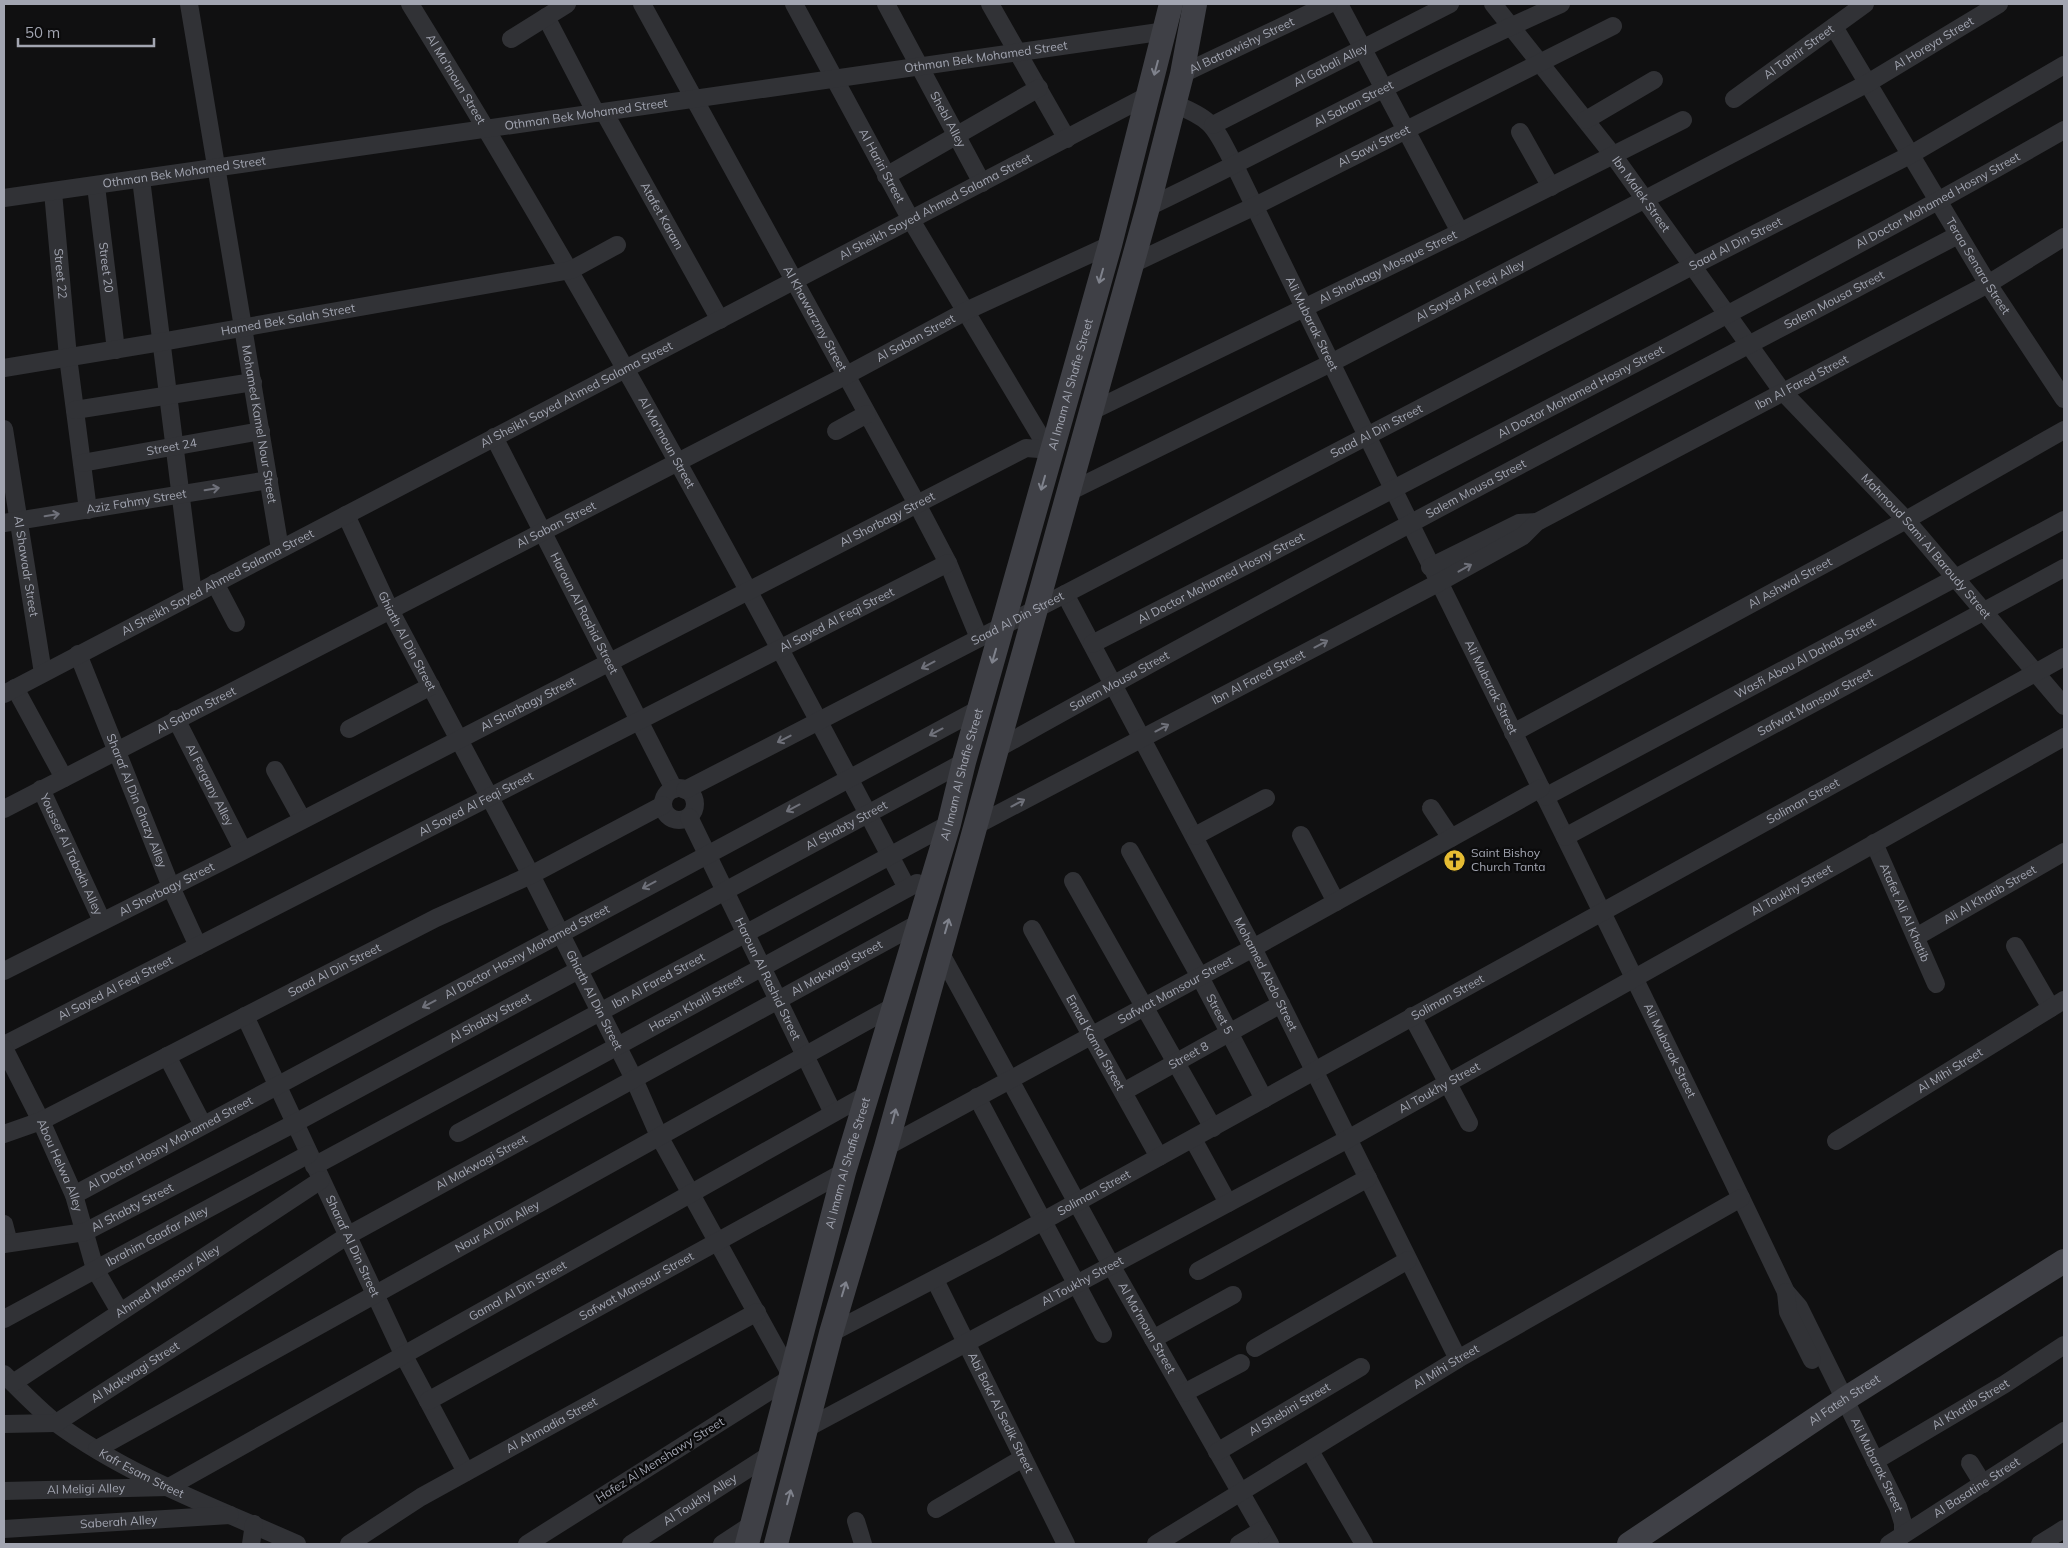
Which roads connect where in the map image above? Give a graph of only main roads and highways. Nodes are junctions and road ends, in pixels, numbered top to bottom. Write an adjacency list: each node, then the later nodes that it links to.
1 (1171, 4): 4 (main road, Al Imam Al Shafie Street, one-way to 4)
2 (1194, 4): 5 (main road, Al Imam Al Shafie Street, one-way to 2)
3 (2064, 1262): 6 (main road, Al Fateh Street)
4 (749, 1535)
5 (776, 1544)
6 (1629, 1544)

